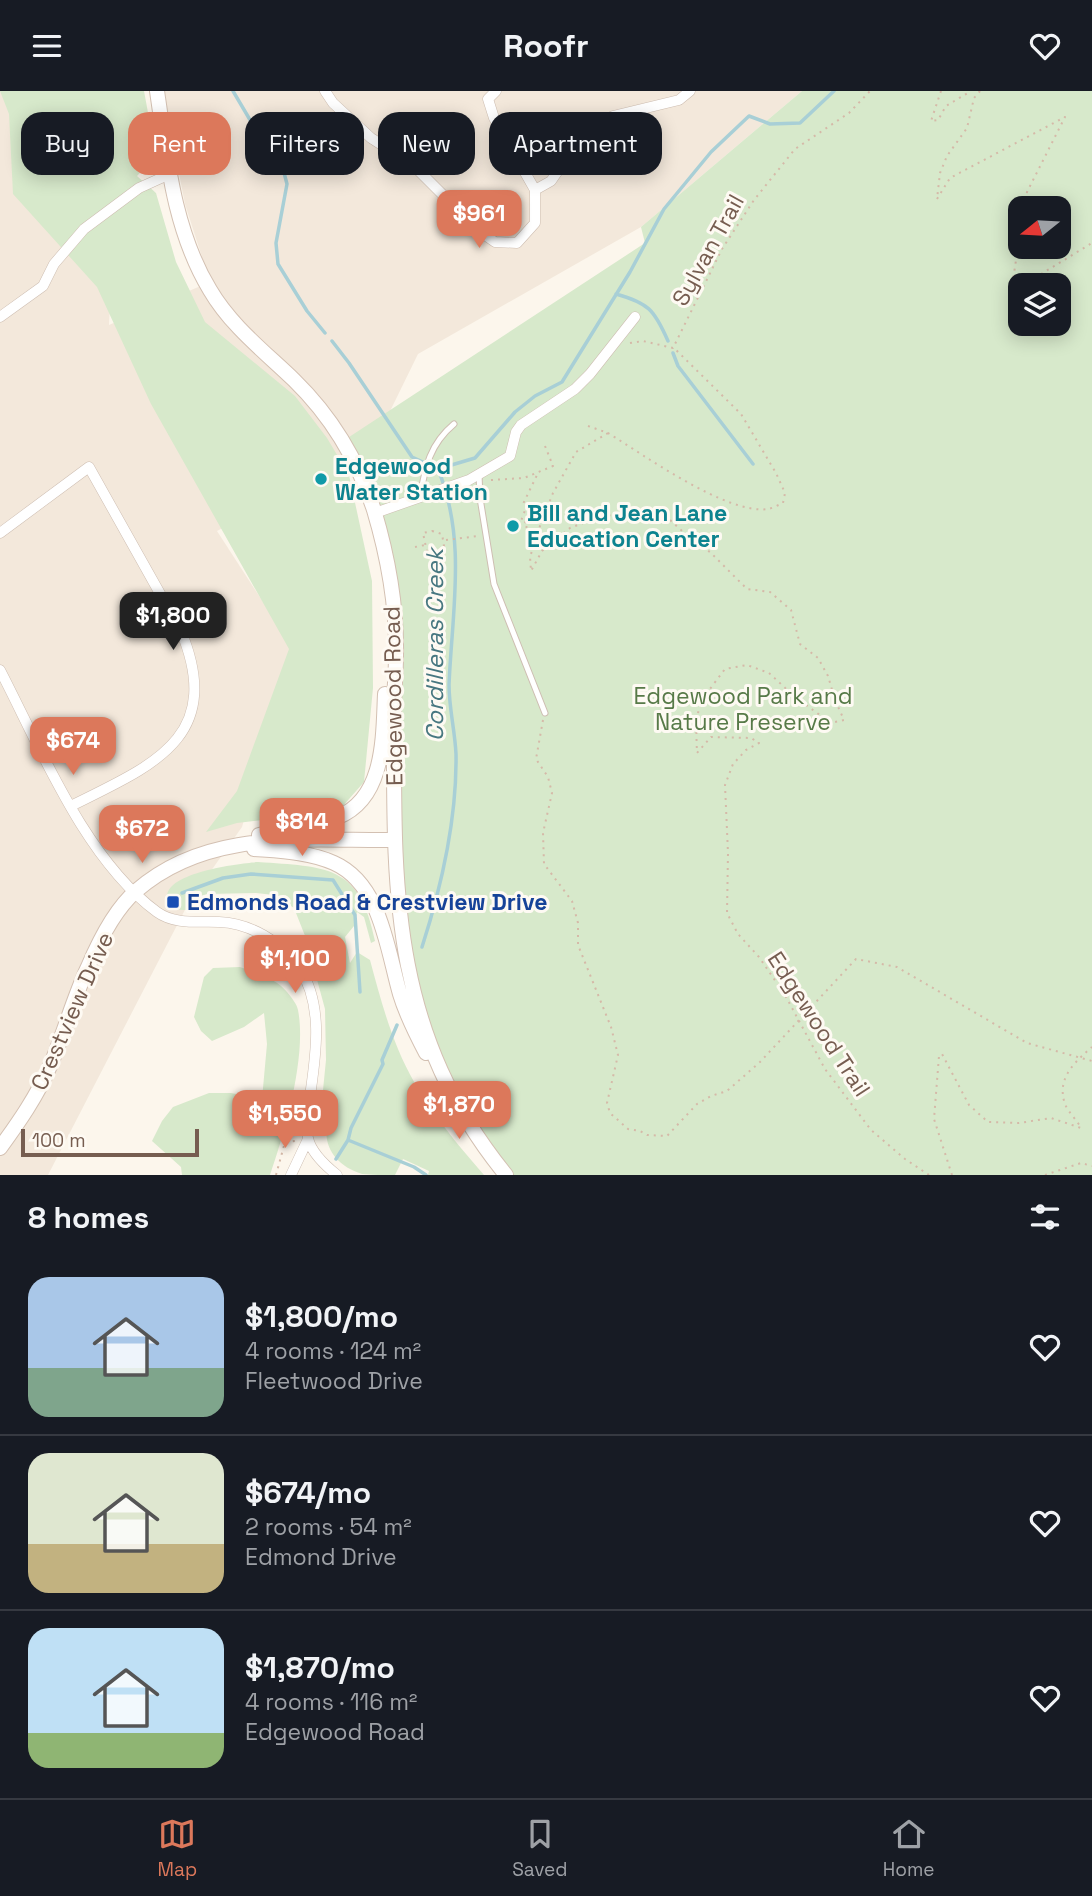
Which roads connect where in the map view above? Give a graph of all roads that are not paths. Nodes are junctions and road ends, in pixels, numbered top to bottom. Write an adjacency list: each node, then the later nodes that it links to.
1 (156, 91): 5 (main road, Edgewood Road)
2 (325, 91): 8 (street)
3 (496, 91): 8 (street)
4 (690, 91): 8 (street)
5 (160, 112)
6 (168, 175): 9 (street)
7 (170, 175): 14 (main road, Edgewood Road)
8 (535, 190)
9 (0, 317)
10 (635, 317): 12 (street)
11 (454, 424): 13 (lane)
12 (476, 478): 13 (street); 18 (lane)
13 (423, 496): 14 (street)
14 (375, 513): 16 (main road, Edgewood Road)
15 (0, 533): 19 (street)
16 (390, 582): 20 (main road, Edgewood Road); 21 (main road)
17 (0, 670): 19 (street)
18 (545, 713)
19 (71, 806): 22 (street)
20 (394, 840): 21 (main road, Crestview Drive); 23 (main road, Edgewood Road)
21 (207, 850): 22 (main road, Crestview Drive); 23 (main road)
22 (134, 893): 24 (street); 25 (main road, Crestview Drive)
23 (446, 1084): 28 (main road, Edgewood Road)
24 (308, 1139): 26 (street); 27 (street)
25 (0, 1148)
26 (291, 1175)
27 (337, 1175)
28 (506, 1175)

